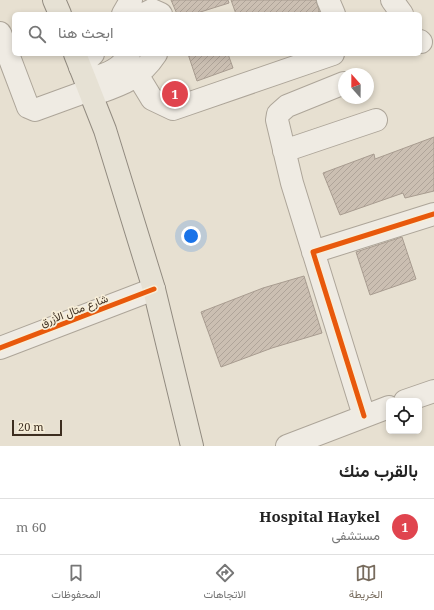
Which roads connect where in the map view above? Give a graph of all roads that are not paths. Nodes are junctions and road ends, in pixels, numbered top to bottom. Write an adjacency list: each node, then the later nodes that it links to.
1 (54, 0): 5 (main road)
2 (131, 0): 6 (street)
3 (328, 0): 7 (street)
4 (392, 0): 8 (street)
5 (59, 12)
6 (124, 12)
7 (333, 12)
8 (401, 12)
9 (0, 33): 13 (street)
10 (128, 56): 13 (street)
11 (154, 56): 14 (street)
12 (327, 56): 14 (street)
13 (86, 74): 14 (street); 20 (main road)
14 (138, 76)
15 (338, 85): 17 (street)
16 (376, 120): 17 (street)
17 (284, 151): 19 (street)
18 (434, 214): 19 (street)
19 (313, 252): 25 (street)
20 (154, 289): 21 (street, شارع متال الأزرق); 26 (main road)
21 (0, 348)
22 (434, 391): 23 (street)
23 (414, 398)
24 (386, 408): 25 (street)
25 (364, 416): 27 (street)
26 (192, 446)
27 (287, 446)

